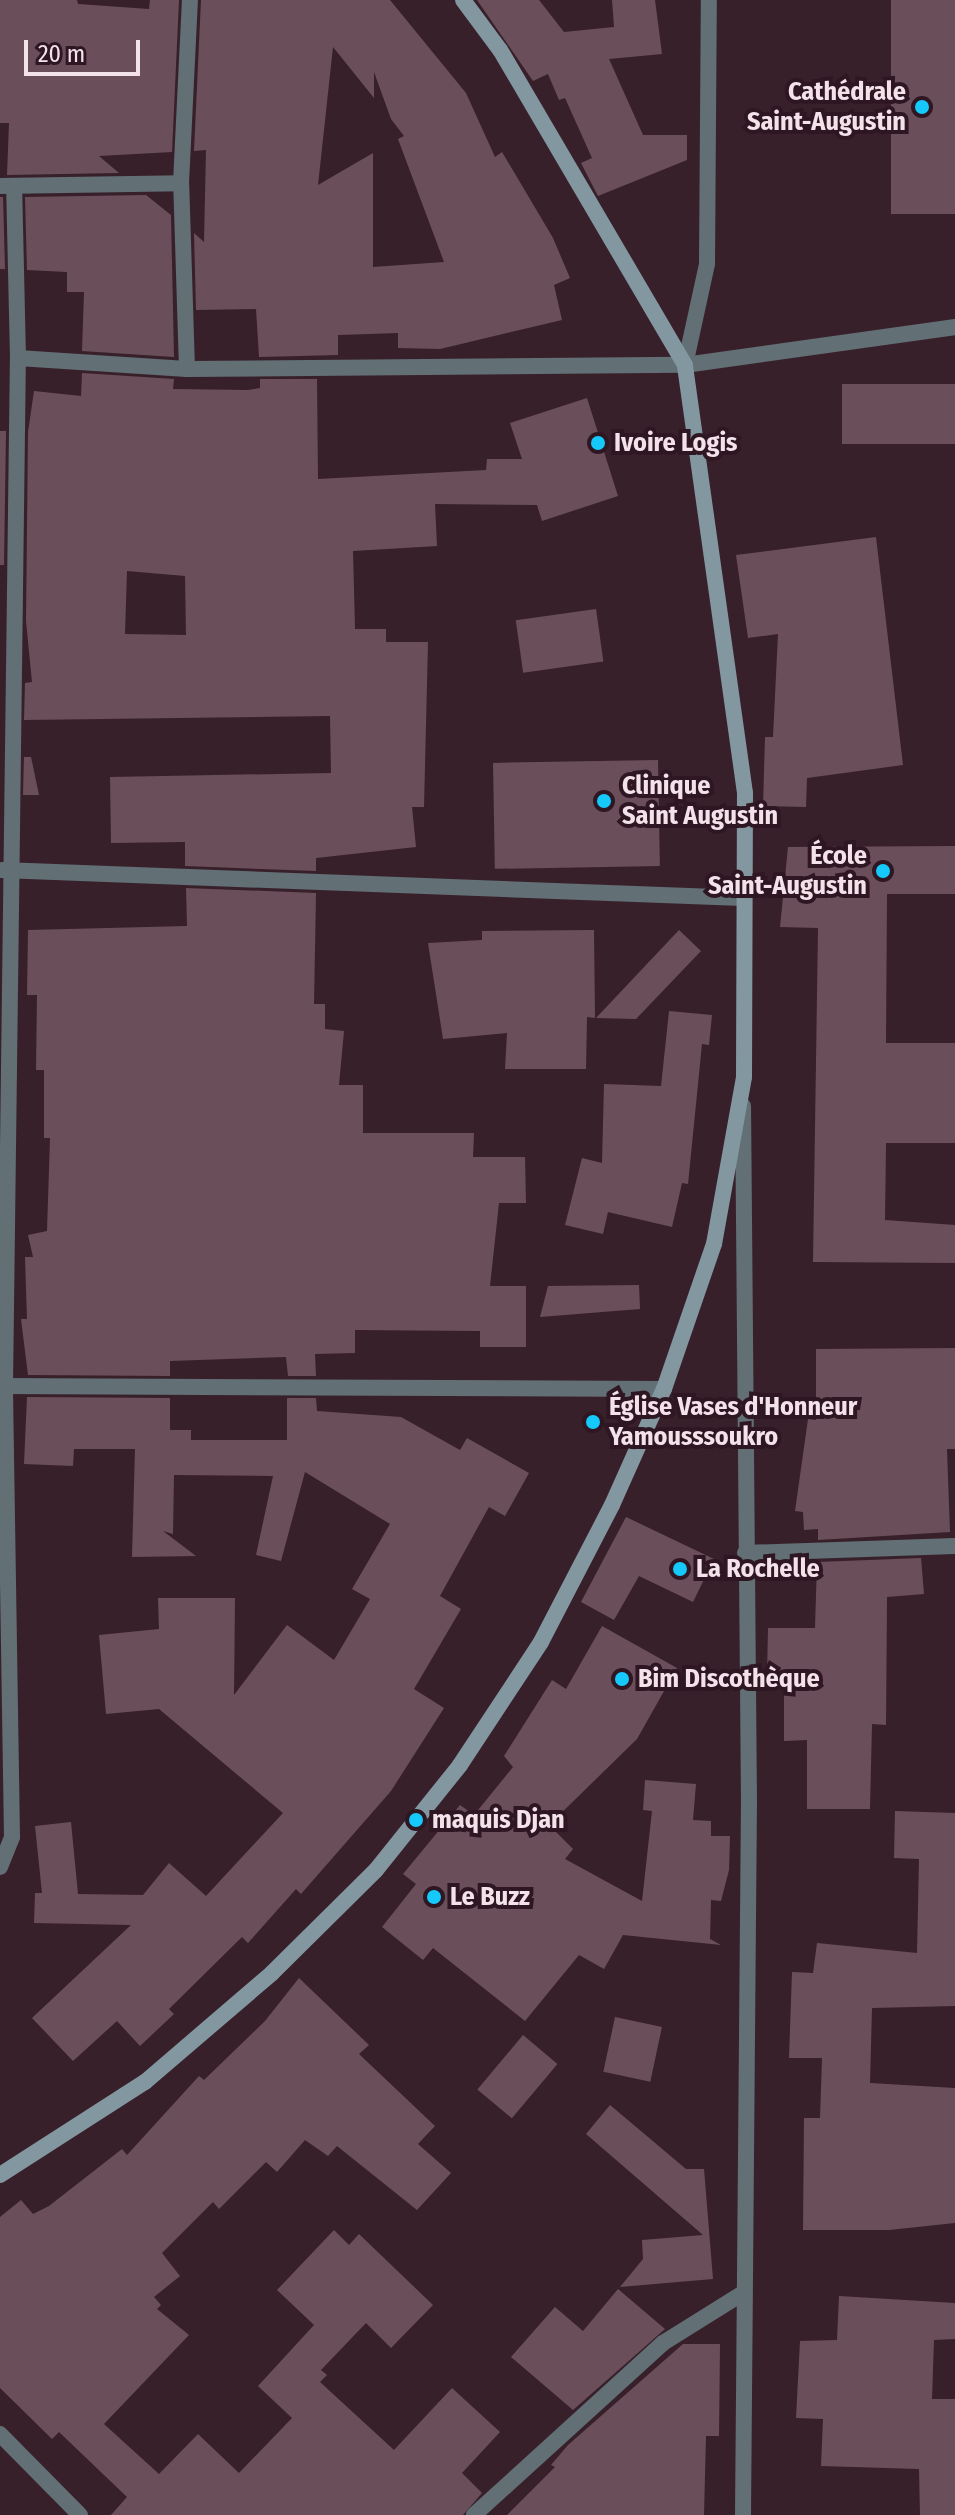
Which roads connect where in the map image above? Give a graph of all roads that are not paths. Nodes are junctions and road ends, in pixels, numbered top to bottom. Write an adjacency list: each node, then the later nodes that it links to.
1 (190, 0): 4 (street)
2 (463, 0): 8 (street)
3 (709, 0): 8 (street)
4 (181, 183): 5 (street); 9 (street)
5 (7, 186): 7 (street)
6 (955, 327): 8 (street)
7 (18, 358): 9 (street); 10 (street)
8 (685, 365): 9 (street); 11 (street)
9 (187, 369)
10 (5, 870): 11 (street); 13 (street)
11 (742, 898): 12 (street)
12 (744, 1077): 14 (street); 16 (street)
13 (3, 1386): 14 (street); 17 (street)
14 (664, 1389): 18 (street)
15 (955, 1546): 16 (street)
16 (745, 1553): 19 (street)
17 (0, 1867)
18 (0, 2175)
19 (743, 2293): 22 (street); 23 (street)
20 (0, 2434): 21 (street)
21 (80, 2515)
22 (474, 2515)
23 (743, 2515)

